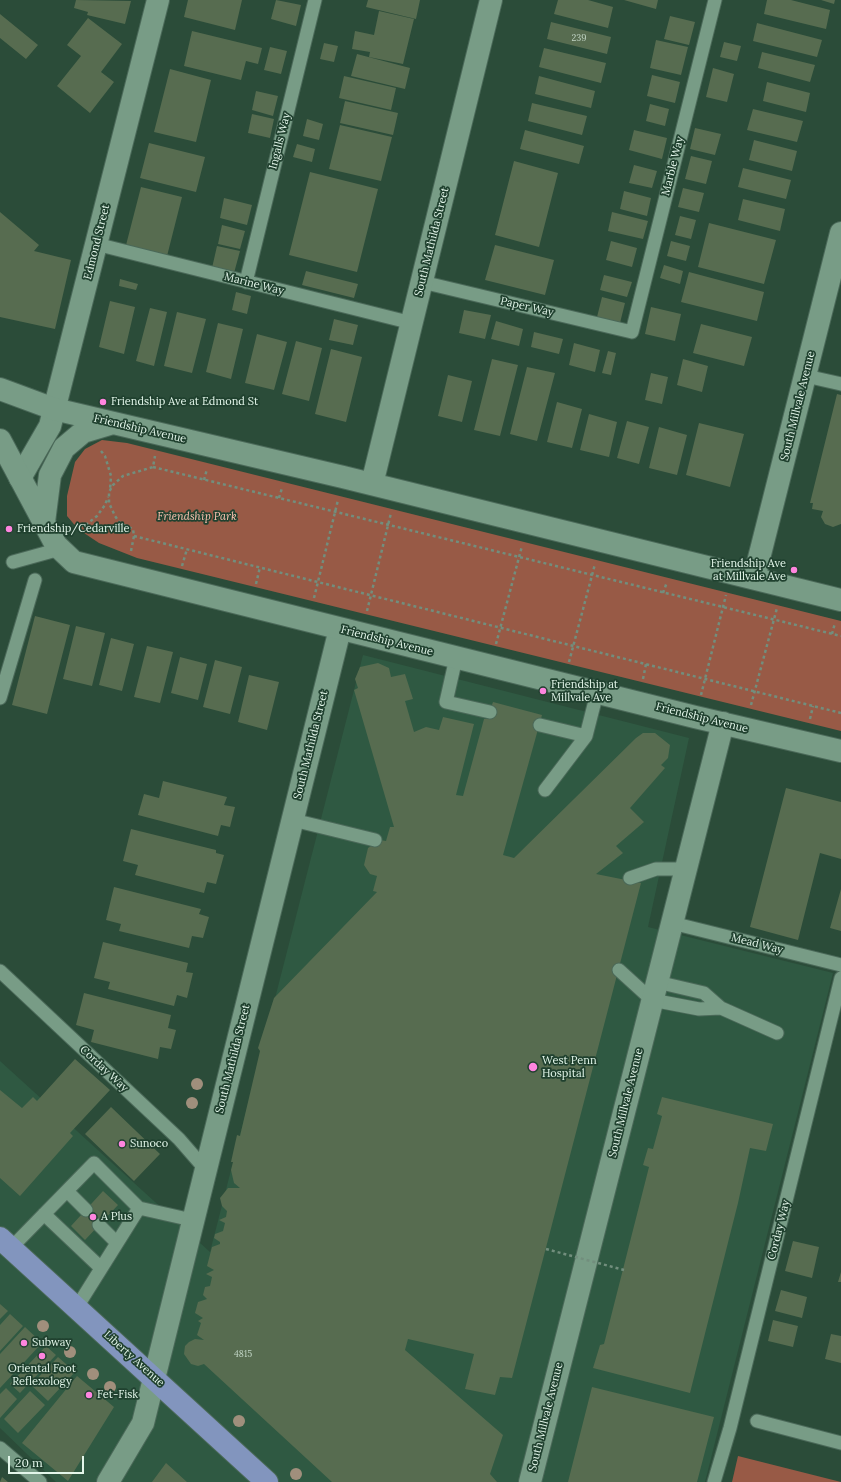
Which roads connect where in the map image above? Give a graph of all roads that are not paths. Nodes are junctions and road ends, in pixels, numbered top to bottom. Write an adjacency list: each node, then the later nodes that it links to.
1 (158, 0): 6 (street, Edmond Street)
2 (315, 0): 7 (lane, Ingalls Way)
3 (491, 0): 8 (street, South Mathilda Street)
4 (715, 0): 10 (lane, Marble Way)
5 (841, 233): 11 (street, South Millvale Avenue)
6 (96, 244): 7 (lane, Marine Way); 14 (street, Edmond Street)
7 (246, 282): 9 (lane, Marine Way)
8 (422, 282): 9 (street, South Mathilda Street); 10 (lane, Paper Way)
9 (412, 323): 18 (street, South Mathilda Street)
10 (632, 332)
11 (806, 376): 12 (lane); 22 (street, South Millvale Avenue)
12 (841, 384)
13 (0, 389): 14 (street, Friendship Avenue)
14 (54, 409): 15 (street, Friendship Avenue); 17 (street, Edmond Street)
15 (114, 422): 18 (street, Friendship Avenue); 19 (street)
16 (0, 440): 17 (street, Friendship Avenue)
17 (20, 478): 19 (street, Friendship Avenue)
18 (372, 484): 22 (street, Friendship Avenue)
19 (44, 522): 20 (street, Friendship Avenue)
20 (60, 549): 21 (lane); 25 (street, Friendship Avenue)
21 (13, 562)
22 (754, 578): 24 (street, Friendship Avenue)
23 (35, 580): 28 (lane)
24 (841, 600)
25 (340, 629): 26 (street, Friendship Avenue); 35 (street, South Mathilda Street)
26 (456, 658): 27 (street, Friendship Avenue); 29 (lane)
27 (597, 693): 30 (street, Friendship Avenue); 32 (lane)
28 (0, 698)
29 (490, 712)
30 (722, 724): 33 (street, Friendship Avenue); 37 (street, South Millvale Avenue)
31 (540, 725): 32 (lane)
32 (586, 736): 34 (lane)
33 (841, 751)
34 (544, 790)
35 (293, 820): 36 (lane); 47 (street, South Mathilda Street)
36 (375, 840)
37 (686, 869): 38 (lane); 39 (street, South Millvale Avenue)
38 (630, 878)
39 (672, 923): 40 (lane, Mead Way); 44 (street, South Millvale Avenue)
40 (841, 965)
41 (619, 970): 44 (lane)
42 (0, 971): 47 (lane, Corday Way)
43 (841, 978): 66 (lane, Corday Way)
44 (655, 991): 45 (lane); 45 (lane); 65 (street, South Millvale Avenue)
45 (721, 1008): 46 (lane)
46 (777, 1033)
47 (206, 1170): 52 (street, South Mathilda Street)
48 (68, 1191): 49 (lane); 50 (lane); 51 (lane)
49 (139, 1208): 52 (lane); 55 (lane)
50 (86, 1210)
51 (44, 1214): 54 (lane); 56 (lane)
52 (192, 1220): 58 (street, South Mathilda Street)
53 (99, 1224): 55 (lane)
54 (6, 1243): 57 (main road, Liberty Avenue)
55 (117, 1243): 56 (lane)
56 (101, 1268): 57 (lane)
57 (77, 1307): 58 (main road, Liberty Avenue)
58 (154, 1377): 63 (street, South Mathilda Street); 64 (main road, Liberty Avenue)
59 (757, 1421): 60 (lane)
60 (841, 1443)
61 (0, 1448): 62 (lane)
62 (40, 1482)
63 (108, 1482)
64 (267, 1482)
65 (530, 1482)
66 (714, 1482)

